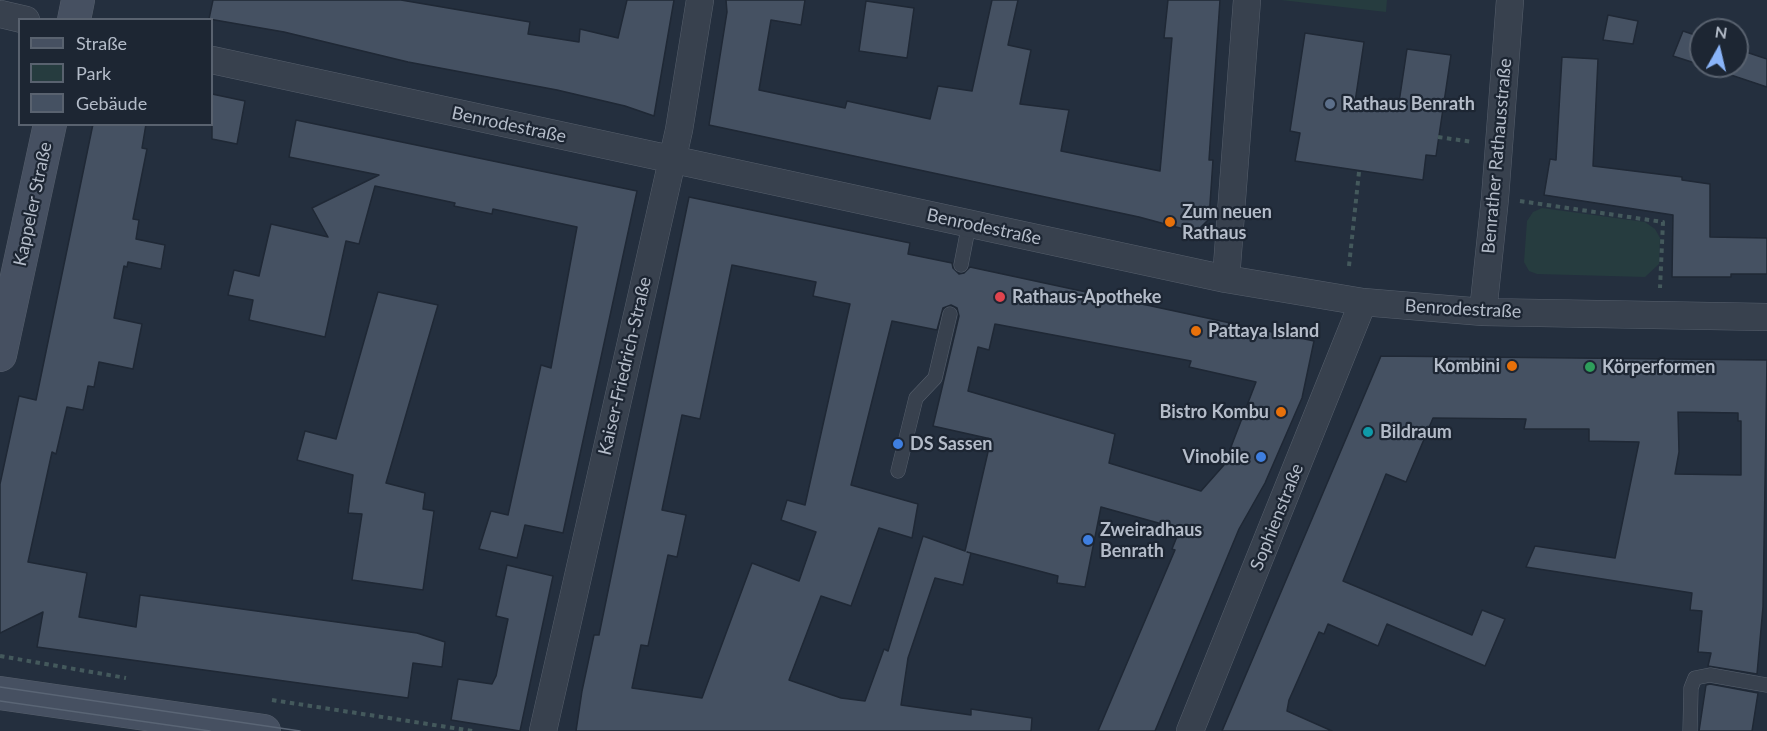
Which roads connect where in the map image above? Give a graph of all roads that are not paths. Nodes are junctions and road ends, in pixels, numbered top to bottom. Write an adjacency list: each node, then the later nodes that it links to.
1 (78, 0): 7 (main road)
2 (700, 0): 10 (street, Kaiser-Friedrich-Straße)
3 (1247, 0): 13 (street)
4 (1510, 0): 15 (street, Benrather Rathausstraße)
5 (0, 14): 6 (street)
6 (18, 18)
7 (74, 18)
8 (213, 60): 10 (street, Benrodestraße)
9 (50, 126): 18 (main road, Kappeler Straße)
10 (672, 160): 11 (street, Benrodestraße); 23 (street, Kaiser-Friedrich-Straße)
11 (969, 224): 12 (lane); 13 (street, Benrodestraße)
12 (961, 265)
13 (1226, 279): 14 (street, Benrodestraße)
14 (1363, 302): 15 (street, Benrodestraße); 24 (street, Sophienstraße)
15 (1483, 312): 17 (street, Benrodestraße)
16 (950, 314): 19 (lane)
17 (1767, 317)
18 (0, 355)
19 (898, 471)
20 (1767, 685): 25 (lane)
21 (0, 693): 22 (main road)
22 (264, 731)
23 (543, 731)
24 (1190, 731)
25 (1690, 731)

